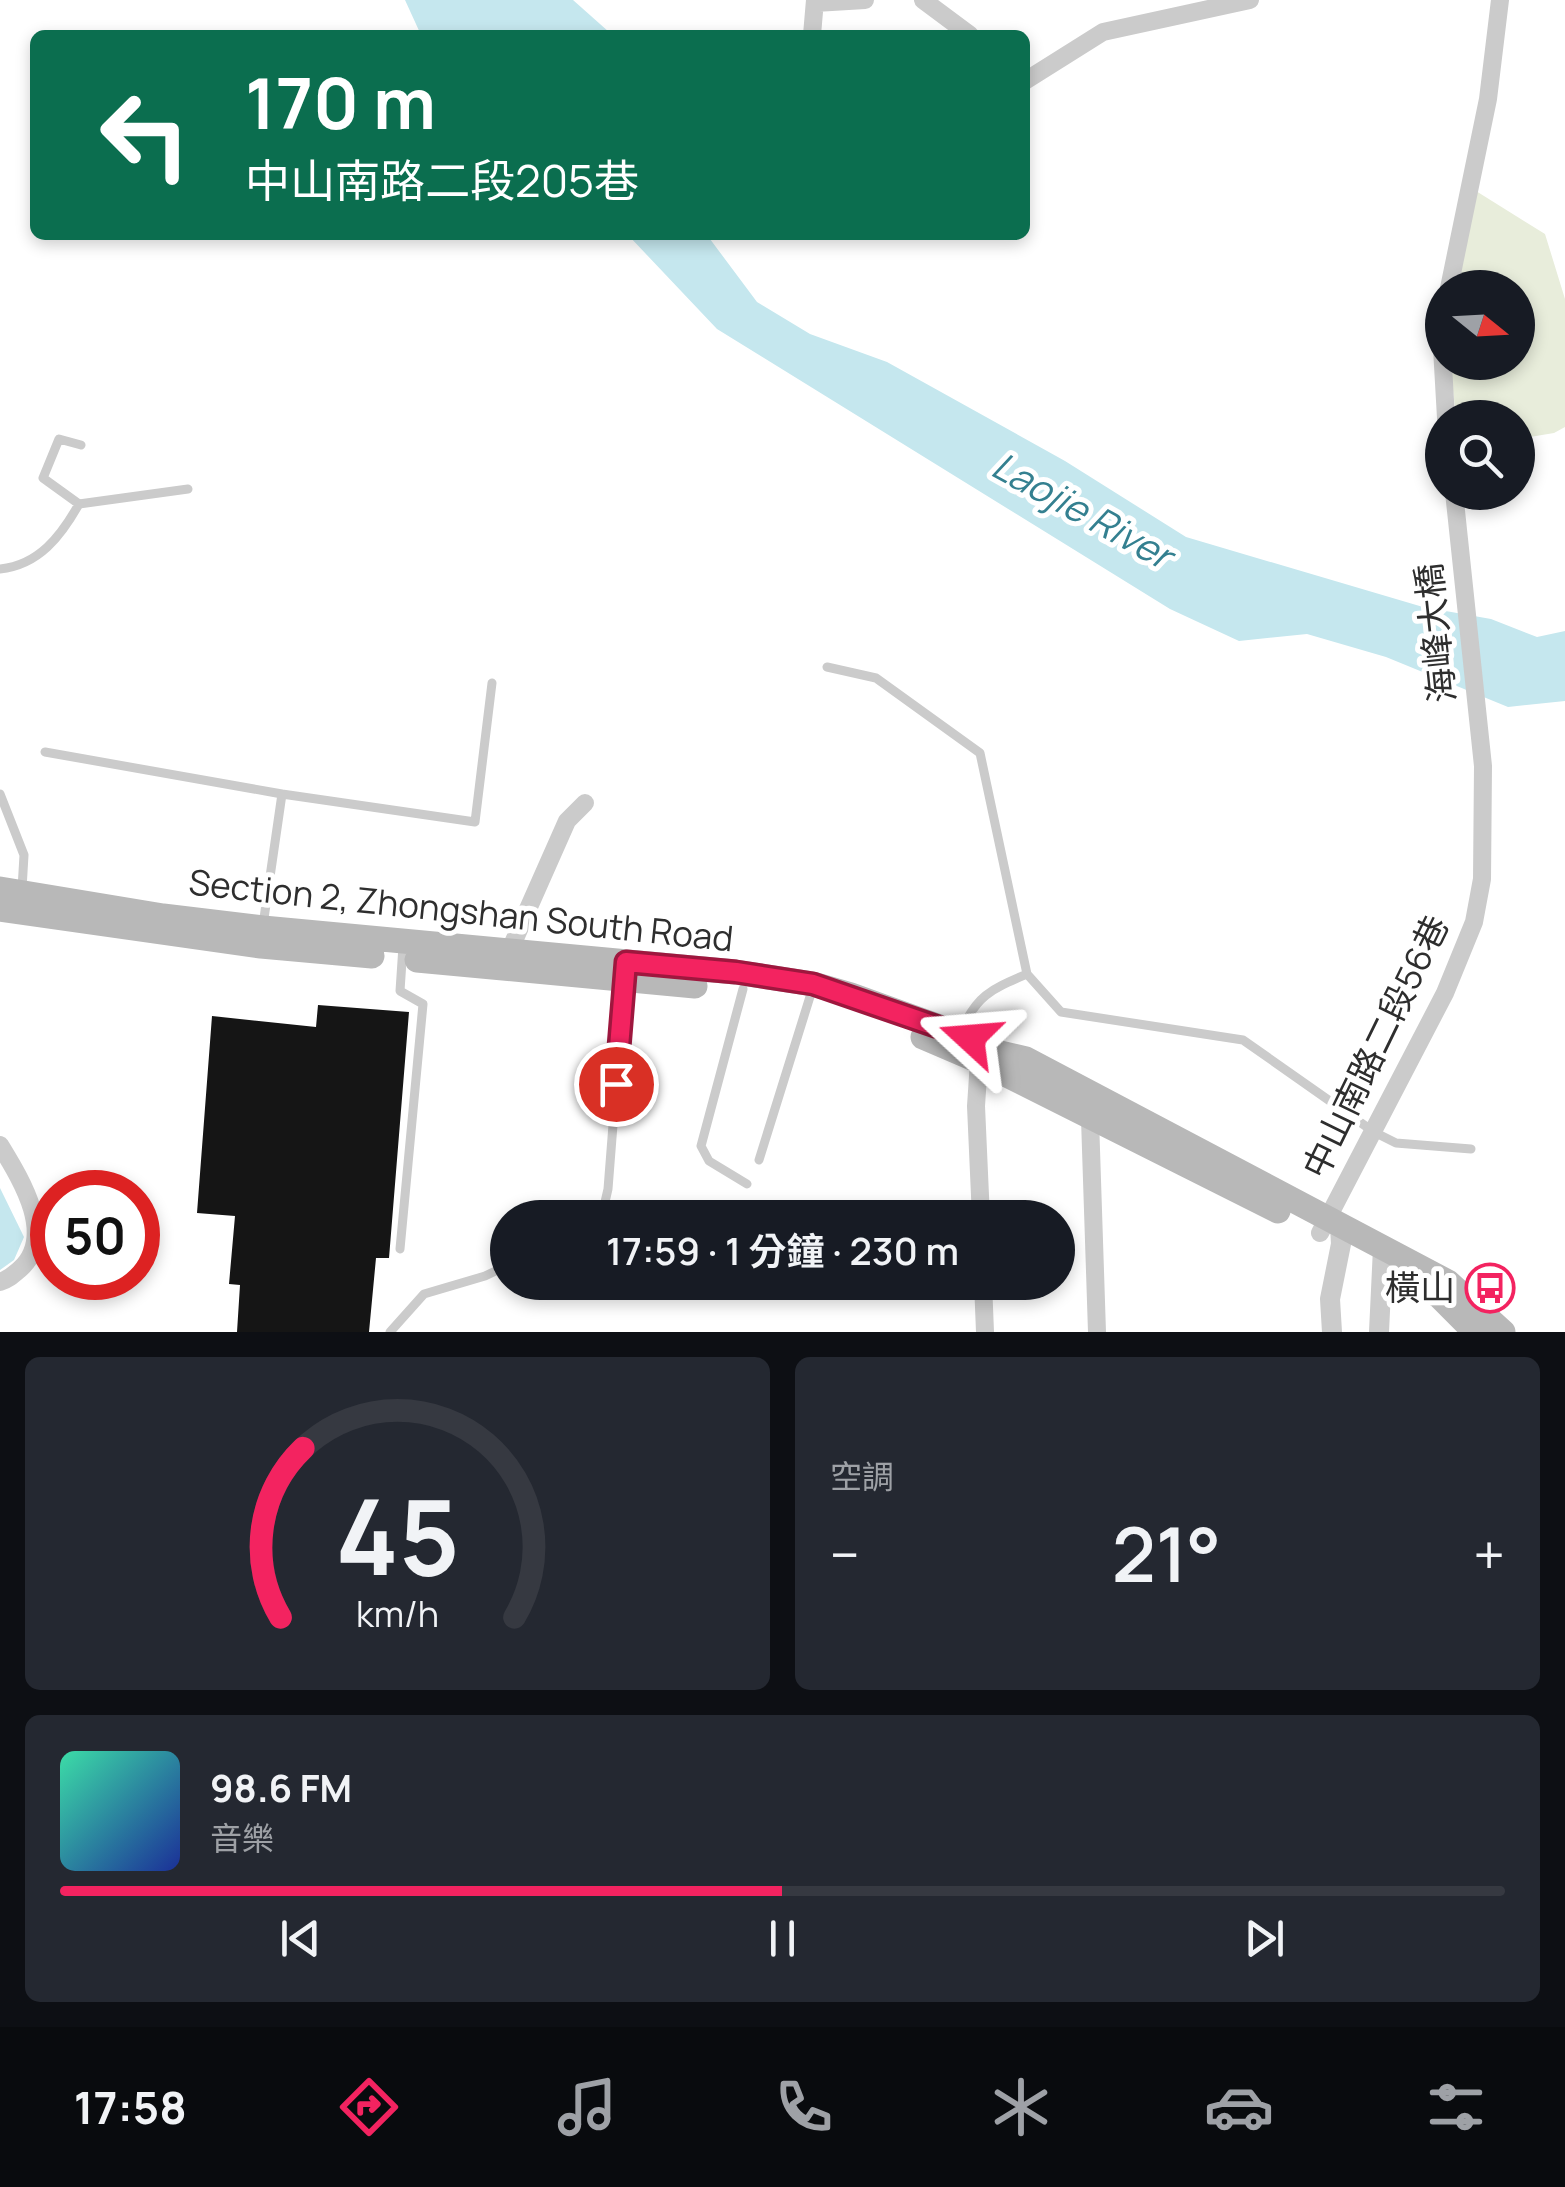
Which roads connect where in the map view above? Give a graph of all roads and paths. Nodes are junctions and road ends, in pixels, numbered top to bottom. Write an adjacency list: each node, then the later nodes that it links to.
1 (865, 0): 5 (street)
2 (923, 0): 7 (street)
3 (1250, 0): 8 (street)
4 (1500, 0): 9 (street)
5 (815, 2): 6 (street)
6 (812, 30)
7 (963, 30)
8 (1030, 77)
9 (1453, 270)
10 (82, 445): 12 (lane)
11 (188, 489): 12 (lane)
12 (80, 504): 14 (lane)
13 (1456, 510): 18 (street, 海峰大橋)
14 (0, 569)
15 (827, 667): 27 (lane)
16 (492, 683): 20 (lane)
17 (45, 752): 20 (lane)
18 (1483, 766): 33 (street, 中山南路二段56巷)
19 (0, 794): 22 (lane)
20 (282, 794): 23 (lane)
21 (585, 803): 25 (street)
22 (10, 900): 23 (main road, Section 2, Zhongshan South Road); 24 (main road, Section 2, Zhongshan South Road)
23 (263, 928): 24 (main road, Section 2, Zhongshan South Road)
24 (403, 950): 25 (main road, Section 2, Zhongshan South Road); 26 (main road, Section 2, Zhongshan South Road); 41 (lane)
25 (509, 952): 26 (main road, Section 2, Zhongshan South Road)
26 (625, 971): 28 (main road, Section 2, Zhongshan South Road); 29 (main road, Section 2, Zhongshan South Road); 38 (lane)
27 (1027, 974): 30 (lane); 33 (lane)
28 (743, 990): 29 (main road, Section 2, Zhongshan South Road); 37 (lane)
29 (811, 992): 30 (main road, Section 2, Zhongshan South Road); 31 (main road, Section 2, Zhongshan South Road); 36 (lane)
30 (960, 1034): 40 (main road, Section 2, Zhongshan South Road)
31 (979, 1062): 32 (main road, Section 2, Zhongshan South Road); 39 (street)
32 (1090, 1119): 40 (main road, Section 2, Zhongshan South Road); 49 (street)
33 (1374, 1132): 35 (lane); 40 (street, 中山南路二段56巷)
34 (0, 1145): 44 (street)
35 (1471, 1149)
36 (759, 1160)
37 (748, 1184)
38 (605, 1200)
39 (980, 1200)
40 (1332, 1230): 42 (main road, Section 2, Zhongshan South Road); 50 (street)
41 (400, 1249)
42 (1384, 1257): 45 (main road, Section 2, Zhongshan South Road); 51 (street)
43 (490, 1274): 47 (lane)
44 (0, 1282)
45 (1443, 1289): 52 (main road); 53 (main road)
46 (984, 1300): 48 (street)
47 (390, 1332)
48 (985, 1332)
49 (1097, 1332)
50 (1332, 1332)
51 (1379, 1332)
52 (1474, 1332)
53 (1503, 1332)

